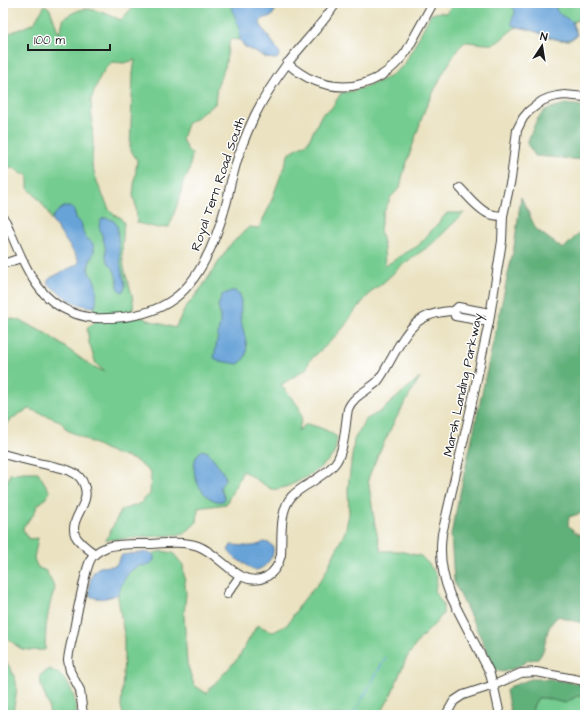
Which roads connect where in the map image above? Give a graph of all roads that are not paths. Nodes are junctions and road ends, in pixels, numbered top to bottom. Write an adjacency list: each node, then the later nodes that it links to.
1 (336, 3): 3 (street, Royal Tern Road South)
2 (433, 3): 3 (street)
3 (287, 64): 8 (street, Royal Tern Road South)
4 (585, 98): 6 (street, Marsh Landing Parkway)
5 (460, 188): 6 (street)
6 (503, 216): 12 (street, Marsh Landing Parkway)
7 (3, 218): 8 (street, Royal Tern Road South)
8 (22, 258): 9 (street)
9 (3, 264)
10 (471, 309): 11 (street); 12 (street); 13 (street)
11 (454, 312): 13 (street); 16 (street)
12 (490, 317): 13 (street); 19 (street, Marsh Landing Parkway)
13 (469, 318)
14 (3, 454): 15 (street)
15 (95, 554): 16 (street); 20 (street)
16 (240, 576): 17 (street)
17 (227, 594)
18 (585, 682): 19 (street)
19 (494, 685): 21 (street); 22 (street, Marsh Landing Parkway)
20 (83, 715)
21 (446, 715)
22 (500, 715)

